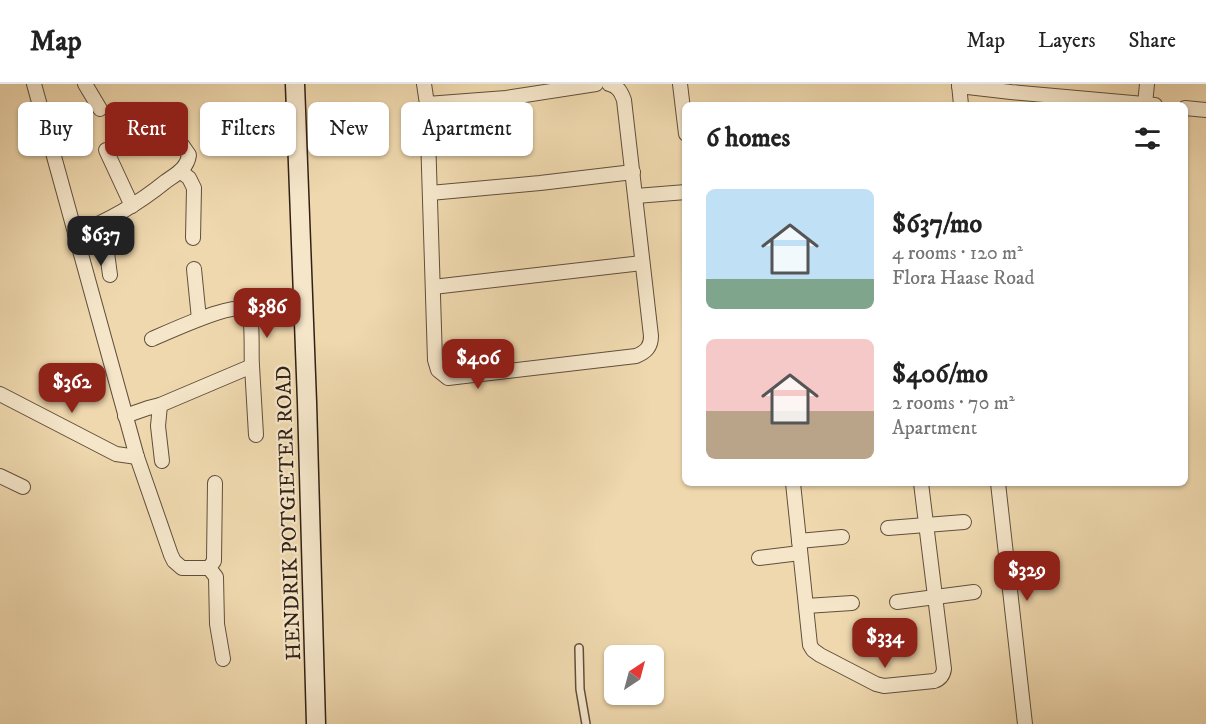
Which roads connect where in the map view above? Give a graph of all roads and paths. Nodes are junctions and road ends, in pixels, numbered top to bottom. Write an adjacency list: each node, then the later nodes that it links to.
1 (34, 84): 30 (street)
2 (85, 84): 18 (street)
3 (296, 84): 65 (main road, HENDRIK POTGIETER ROAD)
4 (424, 84): 11 (street)
5 (596, 84): 12 (street)
6 (609, 84): 24 (street)
7 (680, 84): 13 (street)
8 (1147, 84): 16 (street)
9 (959, 85): 10 (street); 14 (street)
10 (1071, 101): 15 (street)
11 (427, 102)
12 (453, 102)
13 (682, 102)
14 (962, 102)
15 (1091, 102)
16 (1150, 102)
17 (1188, 108): 19 (street)
18 (100, 109)
19 (1206, 110)
20 (188, 153): 23 (street)
21 (109, 156): 28 (street)
22 (429, 156): 26 (street)
23 (180, 171): 28 (street); 31 (street)
24 (633, 172): 26 (street); 27 (street)
25 (682, 192): 27 (street)
26 (430, 193): 35 (street)
27 (636, 196): 32 (street)
28 (132, 206): 29 (street)
29 (103, 223): 30 (street); 34 (street)
30 (75, 234): 41 (street)
31 (193, 238)
32 (642, 263): 35 (street); 35 (street)
33 (194, 269): 36 (street)
34 (110, 275)
35 (433, 287)
36 (199, 319): 37 (street); 38 (street)
37 (152, 339)
38 (252, 366): 40 (street); 42 (street)
39 (0, 394): 43 (street)
40 (160, 405): 41 (street); 44 (street)
41 (125, 416): 43 (street)
42 (256, 435)
43 (137, 458): 57 (street)
44 (162, 461)
45 (0, 476): 50 (street)
46 (215, 483): 57 (street)
47 (793, 486): 55 (street)
48 (921, 486): 52 (street)
49 (998, 486): 67 (street)
50 (23, 487)
51 (964, 522): 52 (street)
52 (926, 525): 53 (street); 59 (street)
53 (888, 528)
54 (842, 537): 55 (street)
55 (800, 547): 56 (street); 62 (street)
56 (759, 558)
57 (206, 567): 64 (street)
58 (974, 592): 59 (street)
59 (935, 597): 60 (street); 62 (street)
60 (897, 602)
61 (852, 603): 62 (street)
62 (806, 606)
63 (579, 648): 66 (lane)
64 (223, 659)
65 (316, 724)
66 (586, 724)
67 (1025, 724)

